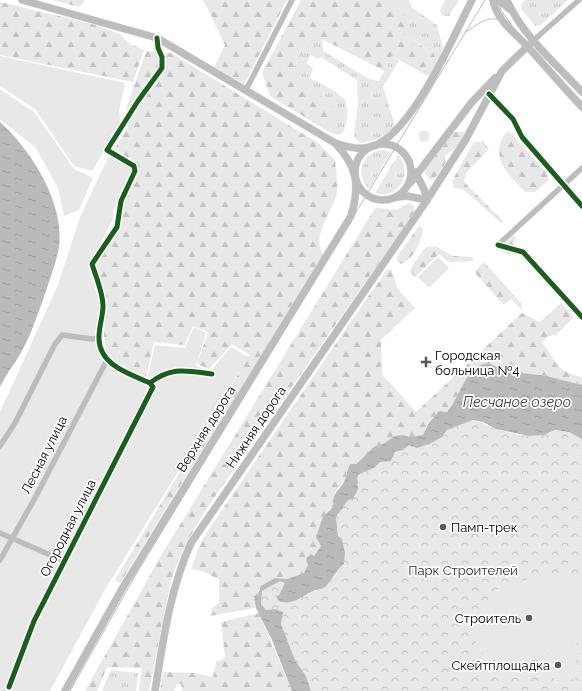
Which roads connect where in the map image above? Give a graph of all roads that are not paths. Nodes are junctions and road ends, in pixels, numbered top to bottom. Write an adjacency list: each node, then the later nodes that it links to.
1 (22, 0): 9 (main road)
2 (292, 0): 13 (street)
3 (472, 0): 18 (main road)
4 (493, 0): 11 (main road)
5 (498, 0): 8 (main road)
6 (507, 0): 8 (main road)
7 (579, 0): 10 (street)
8 (511, 10): 10 (main road)
9 (157, 38): 13 (main road); 29 (street)
10 (534, 40): 11 (main road); 14 (main road)
11 (527, 47): 12 (main road); 16 (main road)
12 (502, 71): 15 (main road, Нижняя дорога); 21 (main road)
13 (246, 90): 17 (main road)
14 (582, 92)
15 (489, 94): 23 (street); 26 (main road, Нижняя дорога)
16 (581, 103)
17 (335, 144): 18 (main road); 22 (main road)
18 (373, 146): 19 (main road); 22 (main road)
19 (410, 165): 21 (main road); 24 (main road)
20 (582, 168): 23 (street)
21 (416, 175): 24 (main road); 26 (main road)
22 (356, 178): 25 (main road); 39 (main road, Верхняя дорога)
23 (563, 185): 27 (street); 28 (street)
24 (406, 188): 25 (main road)
25 (395, 198): 26 (main road)
26 (427, 200): 40 (main road, Нижняя дорога)
27 (582, 206)
28 (582, 317)
29 (99, 338): 30 (street); 33 (street)
30 (107, 360): 32 (street); 35 (street, Лесная улица)
31 (212, 374): 32 (street)
32 (150, 382): 37 (street, Огородная улица)
33 (0, 446)
34 (0, 533): 35 (street)
35 (12, 539): 36 (street, Лесная улица); 37 (street)
36 (0, 560)
37 (64, 561): 38 (street, Огородная улица)
38 (9, 687)
39 (65, 691)
40 (155, 691)

